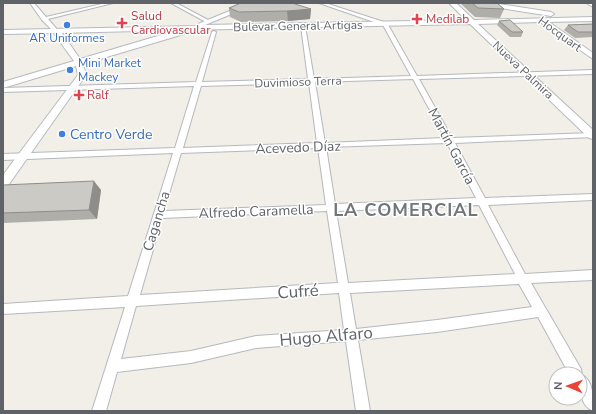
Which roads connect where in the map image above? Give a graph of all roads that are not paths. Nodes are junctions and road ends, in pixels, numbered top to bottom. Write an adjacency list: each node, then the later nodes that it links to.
1 (32, 3): 11 (street)
2 (111, 3): 11 (street)
3 (173, 3): 12 (street)
4 (255, 3): 12 (main road)
5 (321, 3): 18 (street)
6 (452, 3): 16 (main road, Nueva Palmira)
7 (481, 3): 10 (main road)
8 (588, 3): 9 (street)
9 (593, 6)
10 (527, 10): 13 (main road, Hocquart); 14 (main road)
11 (44, 19): 24 (street)
12 (208, 21): 19 (main road)
13 (544, 22): 14 (main road, Bulevar General Artigas); 16 (main road, Bulevar General Artigas); 28 (main road, Hocquart)
14 (583, 22): 15 (main road, Bulevar General Artigas)
15 (593, 22)
16 (474, 24): 18 (main road, Bulevar General Artigas); 31 (main road, Nueva Palmira)
17 (270, 26): 19 (main road, Bulevar General Artigas); 20 (main road, Bulevar General Artigas); 25 (main road)
18 (386, 26): 20 (main road, Bulevar General Artigas); 32 (street, Martín García)
19 (192, 28): 21 (main road, Bulevar General Artigas); 25 (main road); 26 (main road)
20 (304, 28): 23 (main road, Bulevar General Artigas); 33 (street)
21 (129, 31): 24 (main road, Bulevar General Artigas); 24 (main road, Bulevar General Artigas); 26 (main road, Bulevar General Artigas)
22 (3, 32): 24 (main road, Bulevar General Artigas)
23 (214, 32): 25 (main road, Bulevar General Artigas); 35 (street, Cagancha)
24 (57, 33): 27 (main road, Bulevar General Artigas); 29 (main road)
25 (178, 33): 26 (main road, Bulevar General Artigas); 29 (main road)
26 (141, 34)
27 (3, 37)
28 (593, 57)
29 (78, 64): 34 (main road); 36 (main road)
30 (593, 72): 31 (street, Duvimioso Terra)
31 (527, 74): 32 (street, Duvimioso Terra); 38 (main road, Nueva Palmira)
32 (416, 78): 33 (street, Duvimioso Terra); 39 (street, Martín García)
33 (312, 81): 35 (street, Duvimioso Terra); 40 (street)
34 (3, 85)
35 (198, 85): 36 (street, Duvimioso Terra); 41 (street, Cagancha)
36 (73, 89): 37 (street, Duvimioso Terra); 42 (main road)
37 (3, 90)
38 (593, 135): 39 (street, Acevedo Díaz)
39 (450, 141): 40 (street, Acevedo Díaz); 46 (street, Martín García)
40 (322, 146): 41 (street, Acevedo Díaz); 47 (street)
41 (177, 151): 42 (street, Acevedo Díaz); 48 (street, Cagancha)
42 (24, 156): 43 (street, Acevedo Díaz); 44 (main road)
43 (3, 157)
44 (3, 184)
45 (593, 197): 46 (street, Alfredo Caramella)
46 (482, 201): 47 (street, Alfredo Caramella); 50 (street, Martín García)
47 (332, 208): 48 (street, Alfredo Caramella); 51 (street)
48 (158, 215): 52 (street, Cagancha)
49 (593, 276): 50 (street, Cufré)
50 (522, 278): 51 (street, Cufré); 54 (street, Martín García)
51 (343, 288): 52 (street, Cufré); 55 (street)
52 (132, 301): 53 (street, Cufré); 56 (street, Cagancha)
53 (3, 309)
54 (541, 311): 55 (street, Hugo Alfaro); 57 (street, Martín García)
55 (351, 335): 56 (street, Hugo Alfaro); 61 (street)
56 (113, 366): 60 (street, Cagancha)
57 (572, 366)
58 (588, 395): 59 (street)
59 (593, 404)
60 (99, 411)
61 (362, 411)

